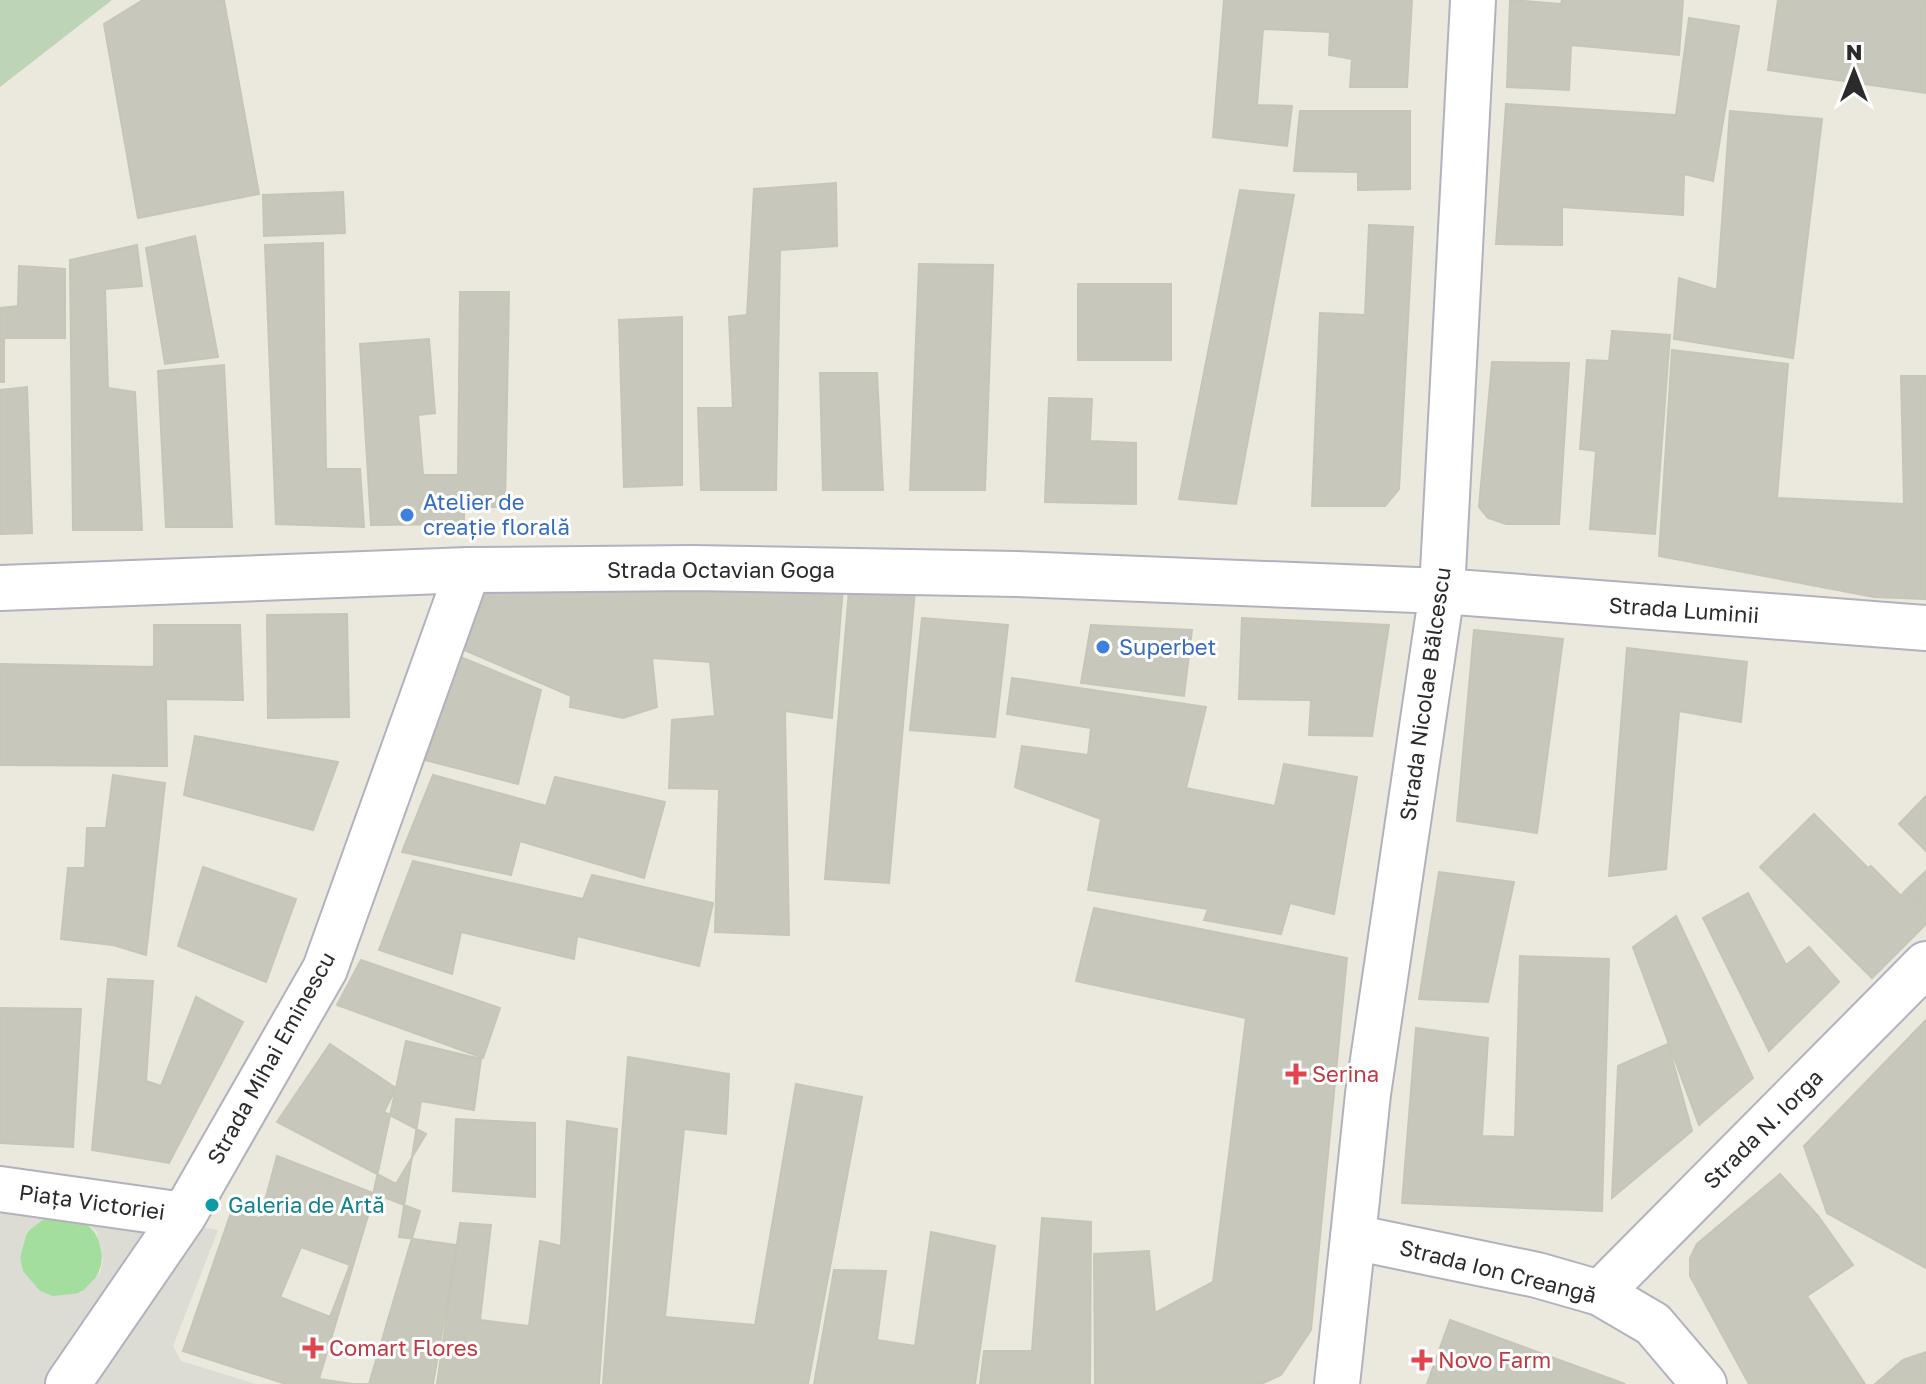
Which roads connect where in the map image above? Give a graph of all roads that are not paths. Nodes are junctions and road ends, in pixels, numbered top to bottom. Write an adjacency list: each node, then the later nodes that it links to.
1 (1473, 0): 4 (street, Strada Nicolae Bălcescu)
2 (468, 570): 3 (street, Strada Octavian Goga); 4 (street, Strada Octavian Goga); 8 (street, Strada Mihai Eminescu)
3 (0, 588)
4 (1442, 591): 5 (street, Strada Luminii); 9 (street, Strada Nicolae Bălcescu)
5 (1926, 628)
6 (1926, 964): 10 (street, Strada N. Iorga)
7 (0, 1189): 8 (street, Piața Victoriei)
8 (184, 1215): 11 (street, Strada Mihai Eminescu)
9 (1353, 1237): 10 (street, Strada Ion Creangă); 12 (street, Strada Nicolae Bălcescu)
10 (1600, 1293): 13 (street, Strada Ion Creangă)
11 (68, 1384)
12 (1337, 1384)
13 (1704, 1384)

